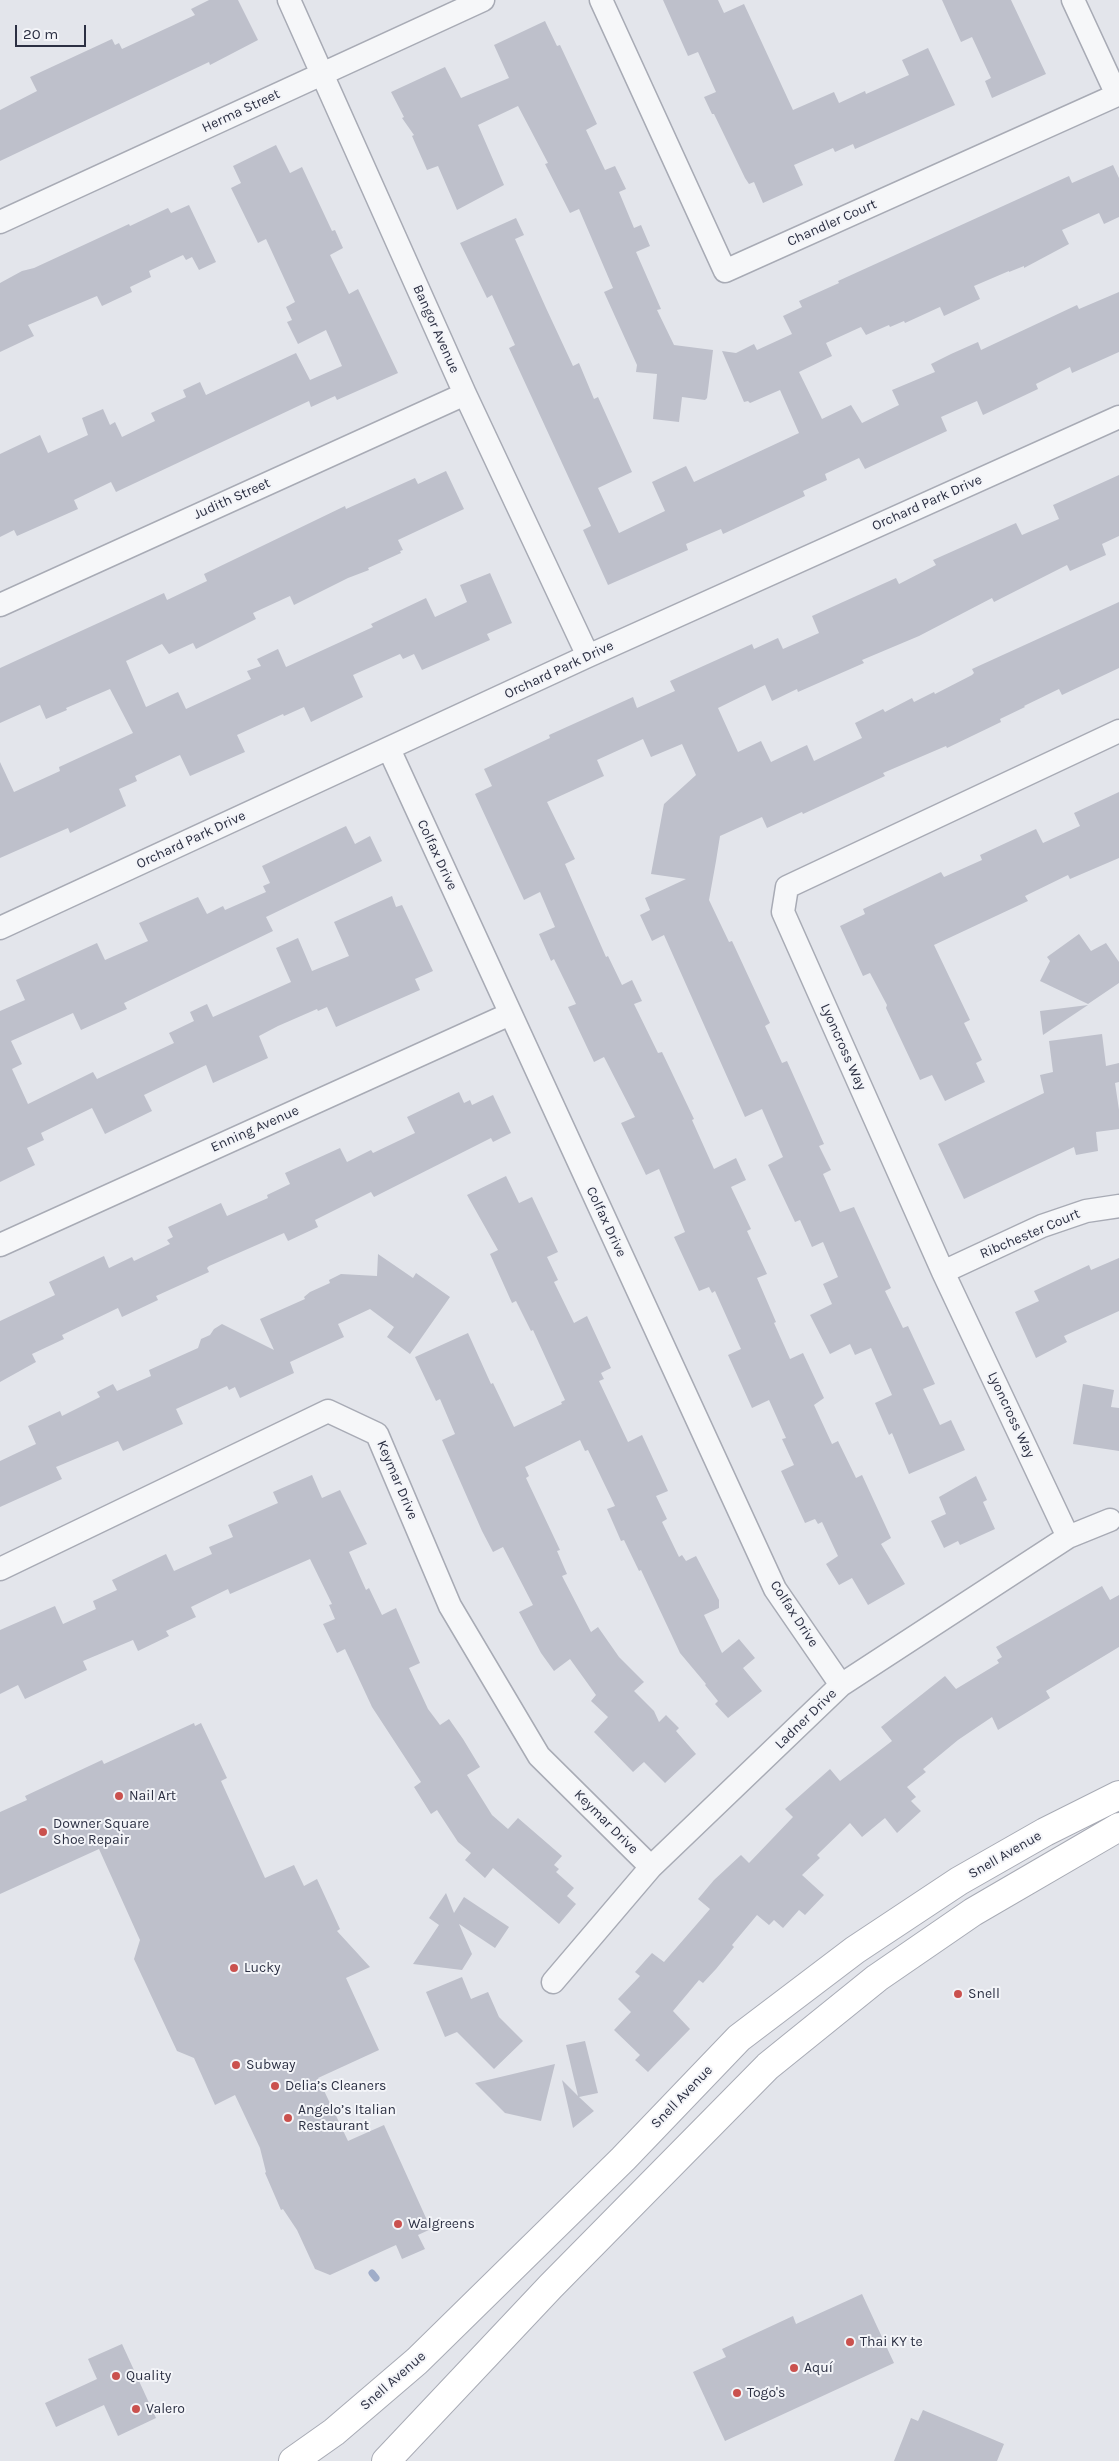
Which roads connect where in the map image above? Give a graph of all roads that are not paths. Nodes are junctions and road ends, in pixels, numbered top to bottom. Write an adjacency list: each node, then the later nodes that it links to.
1 (289, 0): 5 (street, Bangor Avenue)
2 (483, 0): 5 (street, Herma Street)
3 (601, 0): 4 (street, Chandler Court)
4 (1073, 0)
5 (322, 73): 6 (street, Herma Street); 7 (street, Bangor Avenue)
6 (0, 222)
7 (465, 394): 9 (street, Judith Street); 10 (street, Bangor Avenue)
8 (1119, 417): 10 (street, Orchard Park Drive)
9 (0, 604)
10 (588, 656): 12 (street, Orchard Park Drive)
11 (1119, 731): 17 (street, Lyoncross Way)
12 (389, 749): 13 (street, Orchard Park Drive); 14 (street, Colfax Drive)
13 (0, 928)
14 (510, 1014): 16 (street, Enning Avenue); 21 (street, Colfax Drive)
15 (1119, 1206): 17 (street, Ribchester Court)
16 (0, 1245)
17 (943, 1272): 19 (street, Lyoncross Way)
18 (1110, 1520): 19 (street, Ladner Drive)
19 (1068, 1537): 21 (street, Ladner Drive)
20 (0, 1569): 24 (street, Keymar Drive)
21 (841, 1685): 24 (street, Ladner Drive)
22 (1119, 1795): 26 (main road, Snell Avenue)
23 (1119, 1827): 27 (main road)
24 (651, 1867): 25 (street, Ladner Drive)
25 (552, 1982)
26 (293, 2461)
27 (386, 2461)

